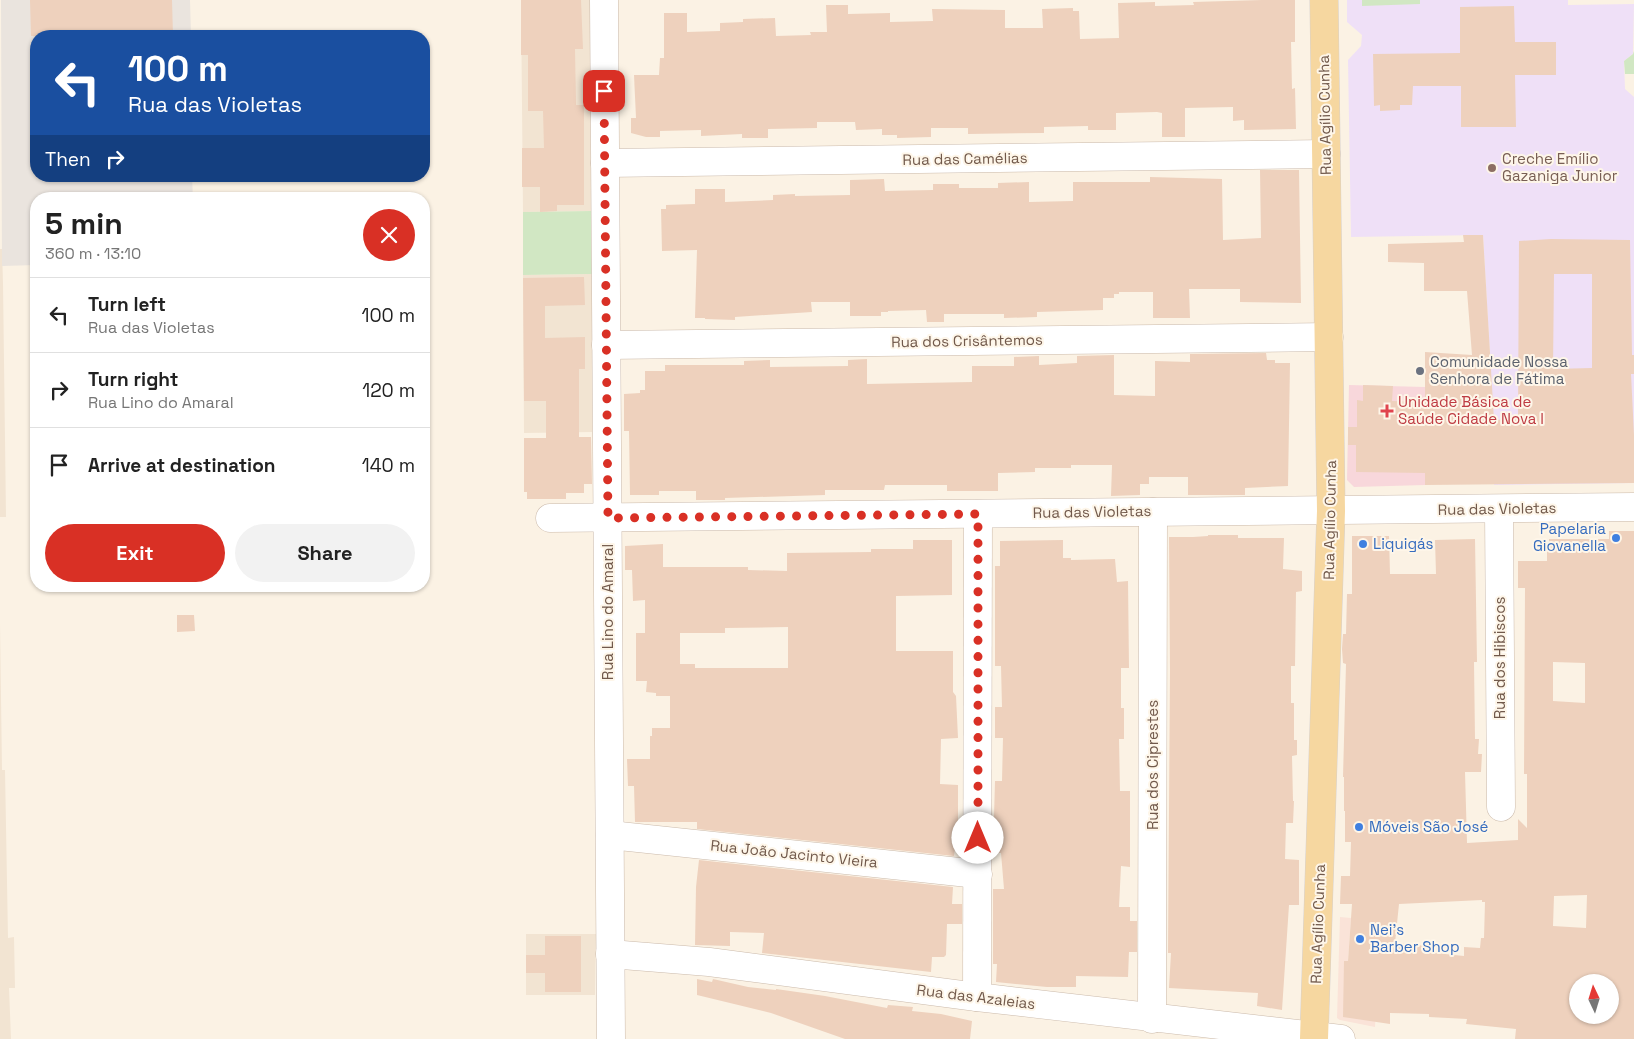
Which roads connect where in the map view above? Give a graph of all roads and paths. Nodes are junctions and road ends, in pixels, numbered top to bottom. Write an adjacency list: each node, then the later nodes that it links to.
1 (604, 0): 4 (street, Rua Lino do Amaral)
2 (1324, 0): 3 (main road, Rua Agílio Cunha)
3 (1326, 154): 4 (street, Rua das Camélias); 5 (main road, Rua Agílio Cunha)
4 (605, 163): 6 (street, Rua Lino do Amaral)
5 (1329, 337): 6 (street, Rua dos Crisântemos); 9 (main road, Rua Agílio Cunha)
6 (606, 345): 13 (street, Rua Lino do Amaral)
7 (1634, 507): 8 (street, Rua das Violetas)
8 (1499, 509): 9 (street, Rua das Violetas); 14 (street, Rua dos Hibiscos)
9 (1331, 511): 10 (street, Rua das Violetas); 20 (main road, Rua Agílio Cunha)
10 (1153, 512): 11 (street, Rua das Violetas); 19 (street, Rua dos Ciprestes)
11 (978, 514): 13 (street, Rua das Violetas); 16 (street)
12 (550, 518): 13 (street, Rua das Violetas)
13 (608, 518): 15 (street, Rua Lino do Amaral)
14 (1501, 807)
15 (610, 835): 16 (street, Rua João Jacinto Vieira); 17 (street, Rua Lino do Amaral)
16 (978, 874): 18 (street)
17 (610, 954): 18 (street, Rua das Azaleias); 21 (street, Rua Lino do Amaral)
18 (977, 997): 19 (street, Rua das Azaleias)
19 (1152, 1019): 20 (street, Rua das Azaleias)
20 (1314, 1037): 22 (street, Rua das Azaleias)
21 (611, 1039)
22 (1341, 1039)

